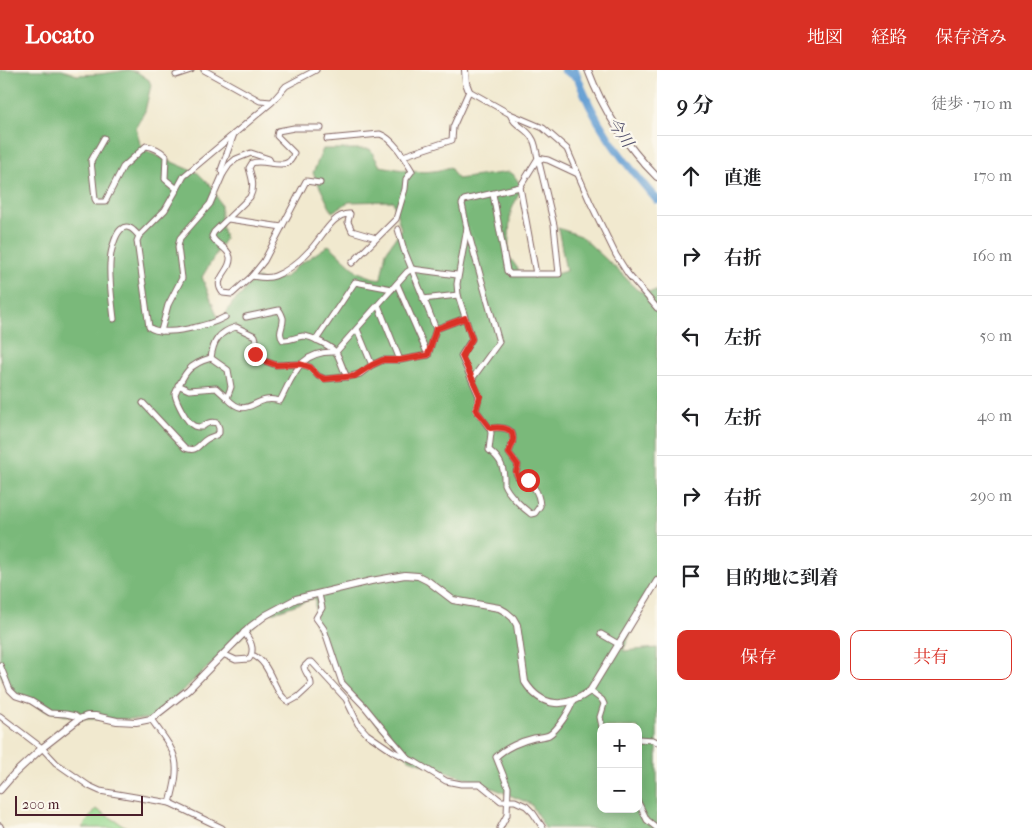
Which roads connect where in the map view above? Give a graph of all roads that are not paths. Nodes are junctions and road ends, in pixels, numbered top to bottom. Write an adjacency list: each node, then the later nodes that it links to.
1 (191, 70): 6 (street)
2 (204, 70): 8 (street)
3 (316, 70): 8 (street)
4 (465, 70): 7 (street)
5 (588, 70): 19 (street)
6 (176, 75)
7 (469, 91): 9 (street); 14 (street)
8 (272, 102): 11 (street)
9 (510, 114): 15 (street); 18 (street)
10 (321, 128): 16 (street)
11 (234, 134): 17 (street); 22 (street)
12 (104, 138): 22 (street)
13 (326, 139): 14 (street)
14 (403, 156): 29 (street)
15 (538, 158): 18 (street); 21 (street); 32 (street)
16 (271, 163): 17 (street); 24 (street)
17 (223, 174): 47 (street)
18 (578, 174): 40 (street)
19 (657, 177)
20 (320, 183): 25 (street)
21 (520, 187): 23 (street); 32 (street)
22 (177, 189): 28 (street)
23 (493, 194): 26 (street); 32 (street)
24 (228, 219): 25 (street); 34 (street)
25 (282, 227): 34 (street)
26 (467, 228): 33 (street); 56 (street)
27 (398, 229): 31 (street)
28 (138, 236): 44 (street); 47 (street)
29 (376, 238): 30 (street); 34 (street)
30 (352, 262)
31 (412, 269): 33 (street); 35 (street); 38 (street)
32 (536, 274)
33 (457, 275): 37 (street)
34 (252, 276)
35 (398, 284): 36 (street); 50 (street)
36 (392, 290): 39 (street); 48 (street)
37 (458, 295): 38 (street); 43 (street)
38 (423, 298): 46 (street)
39 (378, 305): 45 (street); 52 (street)
40 (657, 308)
41 (225, 317): 47 (street)
42 (246, 317): 48 (street)
43 (465, 318): 46 (street); 56 (street)
44 (114, 319)
45 (357, 329): 49 (street); 54 (street)
46 (436, 329): 50 (street)
47 (160, 332)
48 (316, 340): 49 (street)
49 (336, 352): 53 (street); 55 (street)
50 (428, 355): 52 (street)
51 (211, 358): 53 (street); 57 (street); 58 (street)
52 (400, 360): 54 (street)
53 (300, 364): 55 (street); 58 (street)
54 (372, 365): 55 (street)
55 (346, 377)
56 (472, 379): 60 (street)
57 (178, 385): 58 (street); 59 (street)
58 (228, 398)
59 (143, 403)
60 (490, 428): 60 (street)
61 (657, 581): 65 (street)
62 (319, 594): 63 (street); 70 (street); 78 (street)
63 (244, 632): 66 (street); 67 (street)
64 (601, 634): 65 (street)
65 (620, 645): 69 (street)
66 (223, 654): 67 (street); 73 (street)
67 (252, 656): 78 (street)
68 (0, 666): 72 (street)
69 (590, 691): 70 (street); 74 (street)
70 (573, 701): 80 (street)
71 (0, 716): 77 (street)
72 (79, 719): 73 (street); 77 (street)
73 (151, 719): 81 (street)
74 (601, 723)
75 (642, 739): 76 (street)
76 (657, 742)
77 (42, 748): 79 (street); 81 (street)
78 (409, 759): 80 (street)
79 (0, 790)
80 (507, 801): 84 (street); 85 (street)
81 (170, 803): 83 (street)
82 (642, 810): 86 (street)
83 (222, 828)
84 (500, 828)
85 (543, 828)
86 (657, 828)

